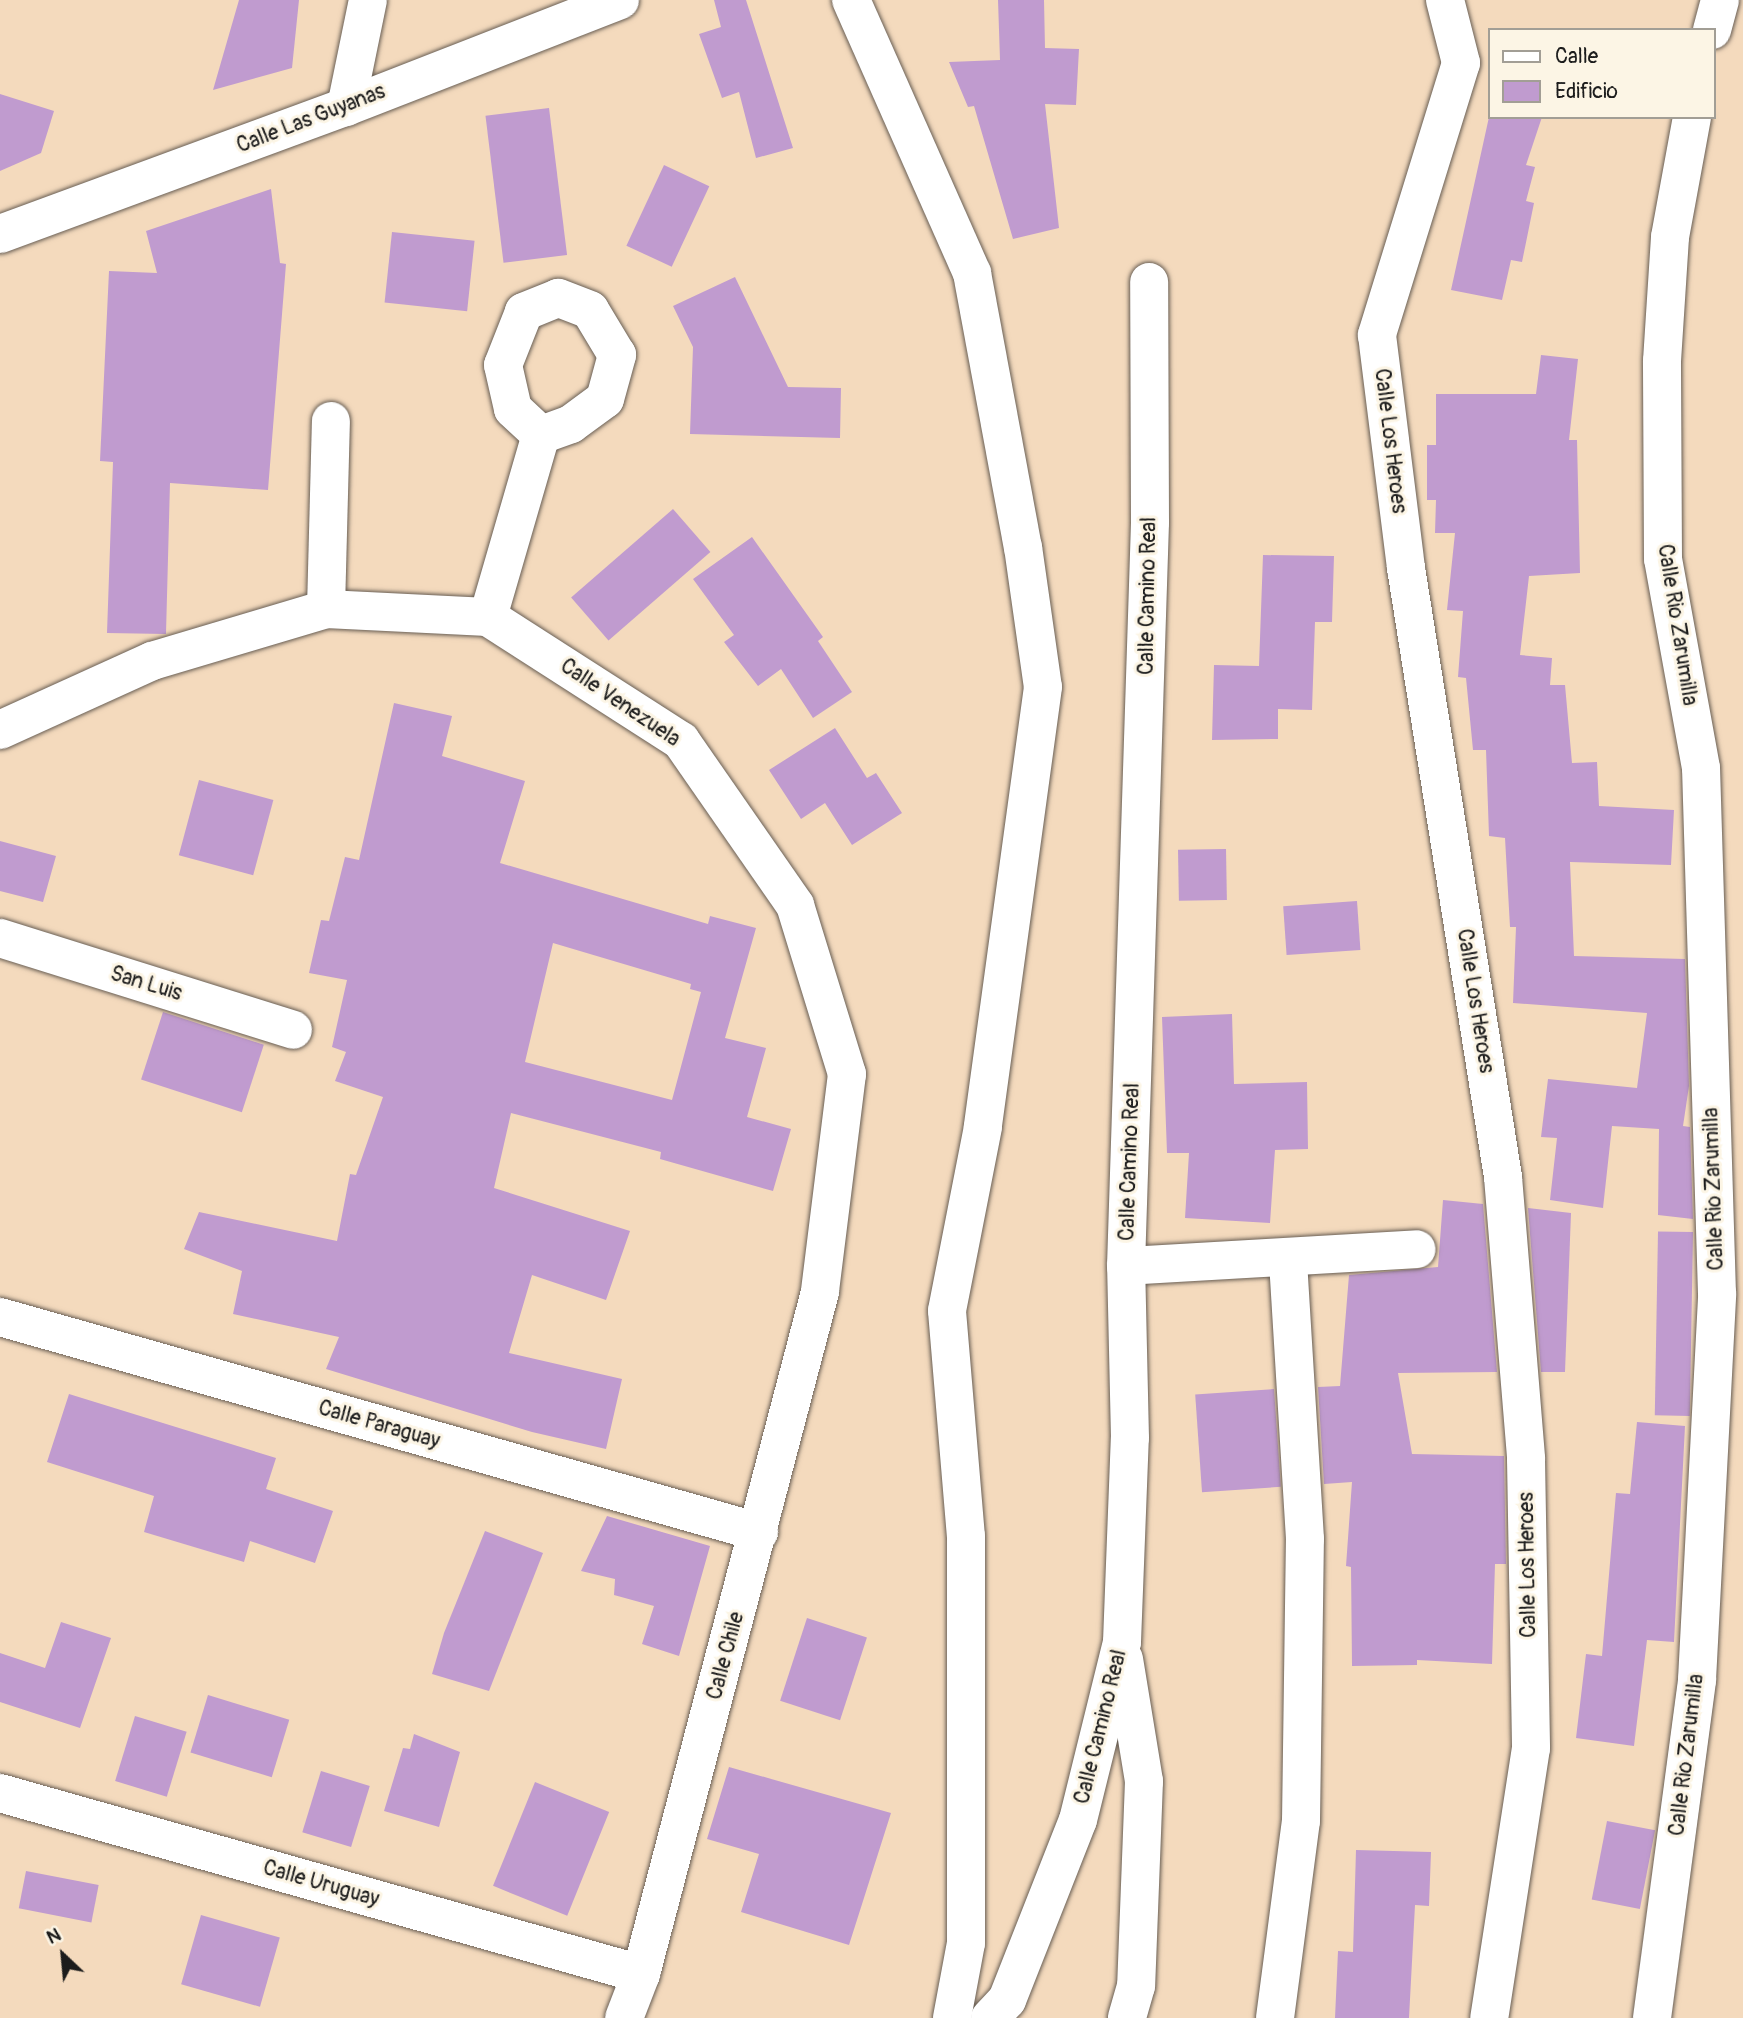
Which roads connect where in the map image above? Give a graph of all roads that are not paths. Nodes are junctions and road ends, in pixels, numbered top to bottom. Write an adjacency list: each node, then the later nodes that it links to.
1 (368, 0): 7 (street)
2 (620, 0): 7 (street, Calle Las Guyanas)
3 (851, 0): 28 (street)
4 (1445, 0): 32 (street, Calle Los Heroes)
5 (1720, 0): 6 (street)
6 (1713, 28)
7 (346, 107): 9 (street, Calle Las Guyanas)
8 (1692, 119): 33 (street, Calle Rio Zarumilla)
9 (0, 234)
10 (1149, 282): 20 (street, Calle Camino Real)
11 (331, 421): 13 (street)
12 (541, 435): 14 (street)
13 (326, 610): 14 (street); 15 (street)
14 (488, 617): 21 (street, Calle Venezuela)
15 (0, 730)
16 (0, 938): 17 (street, San Luis)
17 (293, 1030)
18 (1417, 1249): 19 (street)
19 (1289, 1258): 20 (street); 31 (street)
20 (1126, 1266): 24 (street, Calle Camino Real)
21 (820, 1292): 23 (street, Calle Chile)
22 (0, 1317): 23 (street, Calle Paraguay)
23 (759, 1532): 26 (street, Calle Chile)
24 (1122, 1642): 29 (street, Calle Camino Real); 30 (street)
25 (0, 1793): 26 (street, Calle Uruguay)
26 (641, 1974): 27 (street, Calle Chile)
27 (624, 2018)
28 (952, 2018)
29 (990, 2018)
30 (1127, 2018)
31 (1275, 2018)
32 (1489, 2018)
33 (1652, 2018)

